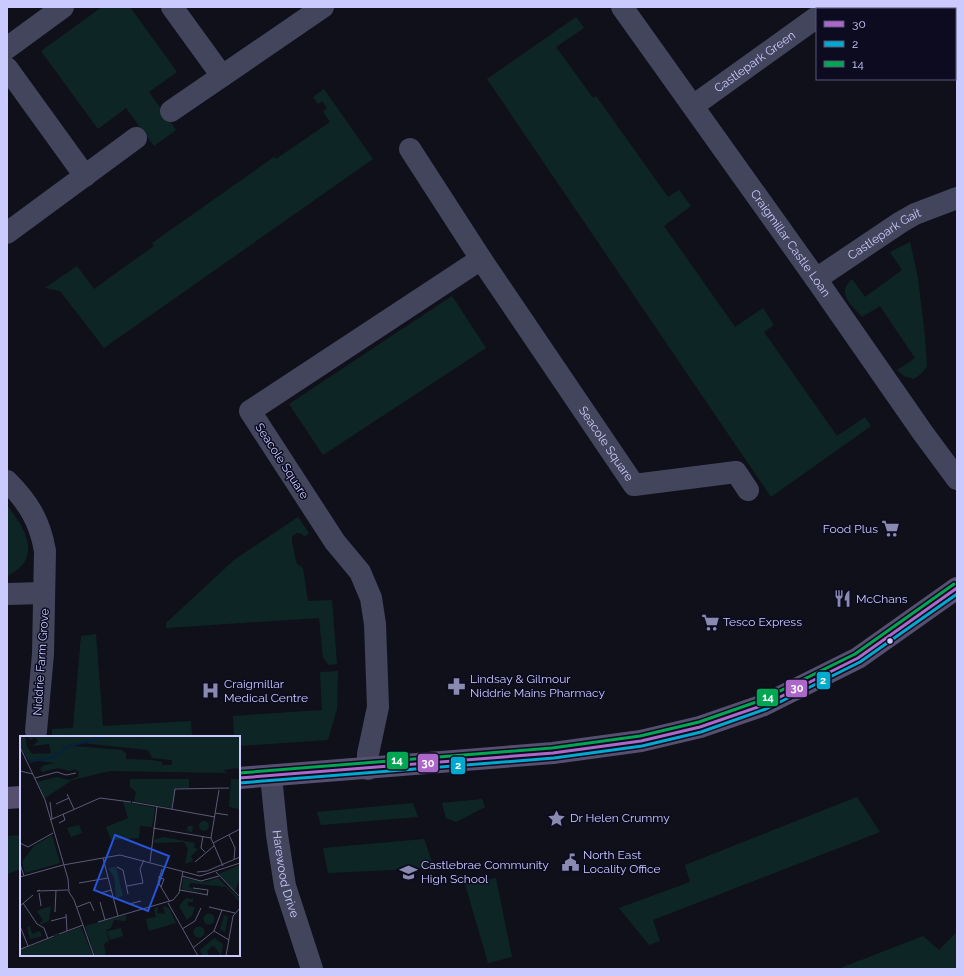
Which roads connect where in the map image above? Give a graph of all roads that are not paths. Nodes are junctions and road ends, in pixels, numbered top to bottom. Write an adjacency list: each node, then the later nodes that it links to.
1 (63, 7): 6 (street)
2 (172, 7): 8 (street)
3 (323, 7): 8 (street)
4 (622, 7): 9 (street, Craigmillar Castle Loan)
5 (816, 18): 9 (street, Castlepark Green)
6 (7, 48)
7 (7, 68): 13 (street)
8 (222, 76): 10 (street)
9 (693, 106): 17 (street, Craigmillar Castle Loan)
10 (171, 110)
11 (136, 138): 13 (street)
12 (410, 149): 16 (street, Seacole Square)
13 (85, 176): 15 (street)
14 (957, 198): 17 (street, Castlepark Gait)
15 (7, 233)
16 (481, 259): 20 (street, Seacole Square); 25 (street, Seacole Square)
17 (816, 279): 18 (street, Craigmillar Castle Loan)
18 (957, 479)
19 (7, 481): 22 (street, Niddrie Farm Grove)
20 (748, 490)
21 (957, 588): 25 (main road)
22 (44, 593): 23 (street, Niddrie Farm Grove); 24 (street, Niddrie Farm Grove)
23 (7, 594)
24 (36, 731)
25 (368, 769): 26 (main road)
26 (271, 776): 27 (main road); 30 (street, Harewood Drive)
27 (240, 778)
28 (20, 797): 29 (main road)
29 (7, 798)
30 (312, 969)

